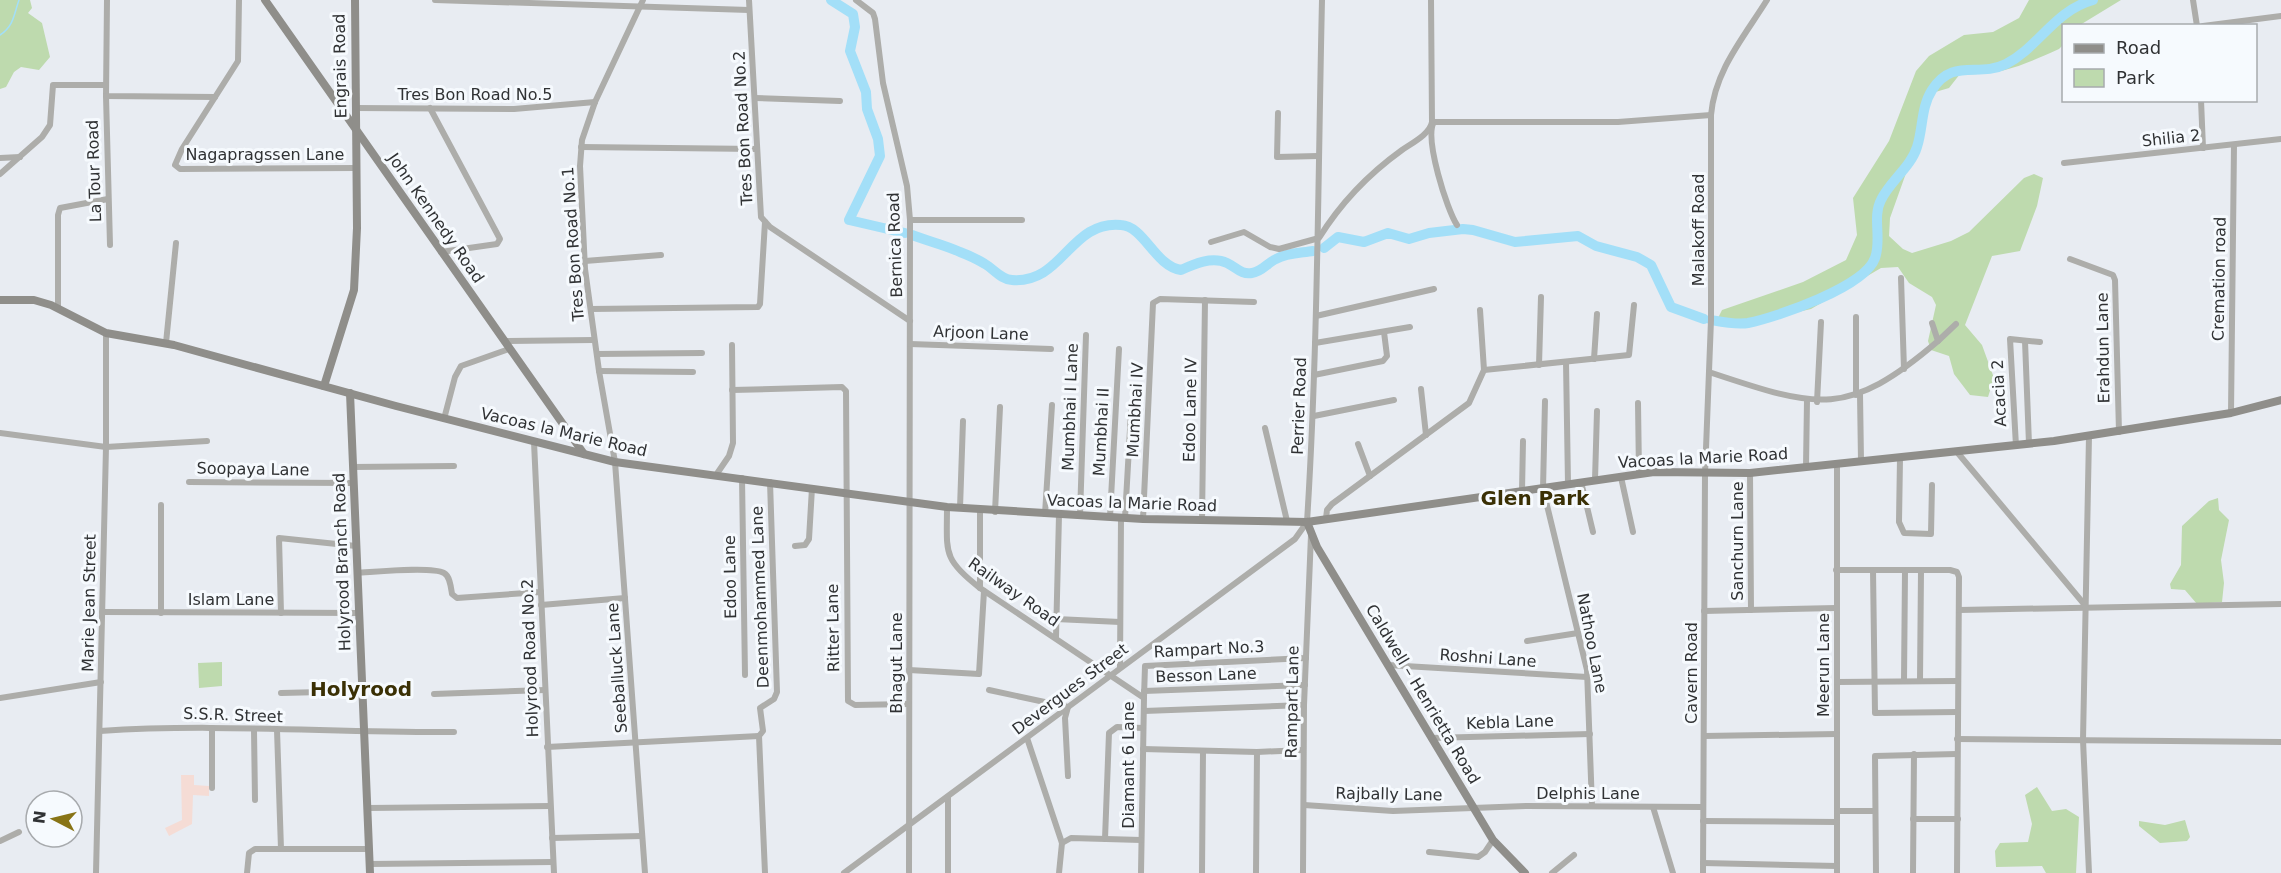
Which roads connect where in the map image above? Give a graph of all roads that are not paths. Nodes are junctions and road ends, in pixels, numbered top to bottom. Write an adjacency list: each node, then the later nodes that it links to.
1 (106, 0): 17 (street, La Tour Road)
2 (239, 0): 19 (street)
3 (265, 0): 29 (main road, John Kennedy Road)
4 (355, 0): 24 (main road, Engrais Road)
5 (435, 0): 12 (street)
6 (749, 0): 13 (street, Tres Bon Road No.2)
7 (856, 0): 43 (street, Bernica Road)
8 (1322, 0): 35 (street, Perrier Road)
9 (1431, 0): 28 (street)
10 (1767, 0): 27 (street, Malakoff Road)
11 (2193, 0): 15 (street)
12 (641, 2): 13 (street); 22 (street, Tres Bon Road No.1)
13 (749, 10): 20 (street, Tres Bon Road No.2)
14 (2281, 16): 16 (street)
15 (2197, 24)
16 (2219, 24)
17 (106, 85): 18 (street, La Tour Road); 36 (street)
18 (106, 96): 19 (street, La Tour Road); 41 (street, La Tour Road)
19 (214, 97): 39 (street, Nagapragssen Lane)
20 (755, 98): 21 (street); 34 (street, Tres Bon Road No.2)
21 (840, 101)
22 (595, 102): 25 (street, Tres Bon Road No.5); 32 (street, Tres Bon Road No.1)
23 (2201, 102): 33 (street)
24 (356, 108): 25 (street, Tres Bon Road No.5); 29 (main road, Engrais Road)
25 (430, 108): 50 (street)
26 (1278, 113): 35 (street)
27 (1711, 115): 28 (street); 96 (street, Malakoff Road)
28 (1431, 127): 45 (street); 46 (street)
29 (356, 131): 39 (main road, Engrais Road); 50 (main road, John Kennedy Road)
30 (2281, 139): 31 (street, Shilia 2)
31 (2234, 144): 33 (street, Shilia 2); 113 (street, Cremation road)
32 (581, 147): 34 (street); 53 (street, Tres Bon Road No.1)
33 (2203, 148): 38 (street, Shilia 2)
34 (757, 149): 44 (street, Tres Bon Road No.2)
35 (1318, 156): 46 (street, Perrier Road)
36 (20, 157): 37 (street); 40 (street)
37 (0, 158)
38 (2064, 163)
39 (356, 168): 98 (main road, Engrais Road)
40 (0, 174)
41 (108, 199): 49 (street, La Tour Road); 61 (street)
42 (1022, 219): 43 (street)
43 (910, 220): 67 (street, Bernica Road)
44 (765, 222): 62 (street); 67 (street, Tres Bon Road No.2)
45 (1457, 225)
46 (1319, 238): 47 (street); 65 (street, Perrier Road)
47 (1211, 242)
48 (176, 243): 81 (street)
49 (110, 245)
50 (441, 252): 76 (main road, John Kennedy Road)
51 (661, 255): 53 (street)
52 (2070, 259): 118 (street, Erahdun Lane)
53 (585, 261): 62 (street, Tres Bon Road No.1)
54 (1901, 278): 92 (street)
55 (1434, 289): 65 (street)
56 (1540, 297): 91 (street)
57 (0, 300): 61 (main road, Vacoas la Marie Road)
58 (1205, 300): 59 (street); 168 (street, Mumbhai IV); 170 (street, Edoo Lane IV)
59 (1254, 302)
60 (1634, 305): 89 (street)
61 (58, 308): 73 (main road, Vacoas la Marie Road)
62 (591, 309): 75 (street, Tres Bon Road No.1)
63 (1480, 310): 94 (street)
64 (1598, 314): 89 (street)
65 (1316, 316): 80 (street, Perrier Road)
66 (1856, 317): 102 (street)
67 (910, 321): 82 (street, Bernica Road)
68 (1821, 322): 107 (street)
69 (1932, 323): 77 (street)
70 (1956, 324): 77 (street)
71 (1410, 327): 72 (street)
72 (1384, 332): 80 (street); 97 (street)
73 (106, 333): 81 (main road, Vacoas la Marie Road); 128 (street, Marie Jean Street)
74 (1086, 335): 164 (street, Mumbhai I Lane)
75 (594, 340): 76 (street); 88 (street, Tres Bon Road No.1)
76 (504, 341): 84 (main road, John Kennedy Road)
77 (1938, 341): 92 (street)
78 (2025, 341): 79 (street); 126 (street); 127 (street, Acacia 2)
79 (2040, 342)
80 (1315, 343): 97 (street, Perrier Road)
81 (166, 344): 98 (main road, Vacoas la Marie Road)
82 (910, 344): 85 (street, Arjoon Lane); 156 (street, Bernica Road)
83 (732, 345): 100 (street)
84 (509, 349): 115 (street); 130 (main road, John Kennedy Road)
85 (1051, 349)
86 (1119, 349): 165 (street, Mumbhai II)
87 (702, 353): 88 (street)
88 (597, 354): 93 (street, Tres Bon Road No.1)
89 (1594, 359): 90 (street)
90 (1566, 362): 91 (street); 150 (street)
91 (1539, 365): 94 (street)
92 (1904, 369): 102 (street)
93 (599, 370): 95 (street); 133 (street, Tres Bon Road No.1)
94 (1484, 370): 120 (street)
95 (693, 372)
96 (1709, 372): 104 (street); 140 (street, Malakoff Road)
97 (1314, 375): 114 (street, Perrier Road)
98 (324, 386): 101 (main road, Vacoas la Marie Road)
99 (1421, 389): 120 (street)
100 (732, 390): 141 (street); 155 (street)
101 (350, 393): 115 (main road, Vacoas la Marie Road); 136 (main road, Holyrood Branch Road)
102 (1858, 395): 107 (street); 132 (street)
103 (1394, 400): 114 (street)
104 (1807, 400): 107 (street); 137 (street)
105 (2281, 400): 113 (main road, Vacoas la Marie Road)
106 (1545, 401): 153 (street, Nathoo Lane)
107 (1817, 402)
108 (1638, 403): 139 (street)
109 (1052, 405): 162 (street)
110 (1000, 407): 161 (street)
111 (1597, 411): 145 (street)
112 (1131, 412): 166 (street)
113 (2231, 413): 118 (main road, Vacoas la Marie Road)
114 (1314, 416): 171 (street, Perrier Road)
115 (444, 418): 124 (main road, Vacoas la Marie Road)
116 (963, 421): 159 (street)
117 (1265, 428): 169 (street)
118 (2119, 432): 121 (main road, Vacoas la Marie Road)
119 (0, 433): 128 (street)
120 (1426, 435): 142 (street)
121 (2089, 436): 126 (main road, Vacoas la Marie Road); 187 (street)
122 (207, 441): 128 (street)
123 (1524, 441): 154 (street)
124 (534, 442): 130 (main road, Vacoas la Marie Road); 183 (street, Holyrood Road No.2)
125 (1358, 444): 142 (street)
126 (2029, 444): 127 (main road, Vacoas la Marie Road)
127 (2016, 446): 129 (main road, Vacoas la Marie Road)
128 (106, 447): 192 (street, Marie Jean Street)
129 (1957, 452): 131 (main road, Vacoas la Marie Road); 187 (street)
130 (584, 454): 133 (main road, Vacoas la Marie Road)
131 (1900, 458): 132 (main road, Vacoas la Marie Road); 151 (street)
132 (1862, 461): 134 (main road, Vacoas la Marie Road)
133 (615, 462): 141 (main road, Vacoas la Marie Road); 184 (street, Seeballuck Lane)
134 (1837, 464): 137 (main road, Vacoas la Marie Road); 177 (street, Meerun Lane)
135 (454, 466): 136 (street)
136 (353, 467): 149 (main road, Holyrood Branch Road)
137 (1806, 467): 138 (main road, Vacoas la Marie Road)
138 (1750, 472): 140 (main road, Vacoas la Marie Road); 189 (street, Sanchurn Lane)
139 (1639, 474): 140 (main road, Vacoas la Marie Road); 143 (main road, Vacoas la Marie Road)
140 (1705, 474): 191 (street, Cavern Road)
141 (716, 475): 144 (main road, Vacoas la Marie Road)
142 (1370, 476): 167 (street)
143 (1621, 477): 145 (main road, Vacoas la Marie Road); 174 (street)
144 (742, 478): 147 (main road, Vacoas la Marie Road); 208 (street, Edoo Lane)
145 (1595, 480): 148 (main road, Vacoas la Marie Road)
146 (189, 482): 149 (street, Soopaya Lane)
147 (770, 482): 152 (main road, Vacoas la Marie Road); 238 (street, Deenmohammed Lane)
148 (1581, 482): 150 (main road, Vacoas la Marie Road); 173 (street)
149 (354, 483): 175 (main road, Holyrood Branch Road)
150 (1568, 484): 153 (main road, Vacoas la Marie Road)
151 (1932, 485)
152 (812, 488): 155 (main road, Vacoas la Marie Road); 176 (street)
153 (1542, 489): 154 (main road, Vacoas la Marie Road); 198 (street, Nathoo Lane)
154 (1522, 491): 167 (main road, Vacoas la Marie Road)
155 (845, 492): 156 (main road, Vacoas la Marie Road); 224 (street, Ritter Lane)
156 (909, 501): 158 (main road, Vacoas la Marie Road); 206 (street, Bhagut Lane)
157 (161, 505): 193 (street)
158 (947, 507): 159 (main road, Vacoas la Marie Road); 182 (street, Railway Road)
159 (960, 508): 160 (main road, Vacoas la Marie Road)
160 (980, 510): 161 (main road, Vacoas la Marie Road); 182 (street)
161 (995, 512): 162 (main road, Vacoas la Marie Road)
162 (1045, 514): 163 (main road, Vacoas la Marie Road)
163 (1059, 515): 164 (main road, Vacoas la Marie Road); 196 (street)
164 (1080, 515): 165 (main road, Vacoas la Marie Road)
165 (1110, 517): 166 (main road, Vacoas la Marie Road)
166 (1123, 518): 168 (main road, Vacoas la Marie Road); 197 (street)
167 (1326, 518): 171 (main road, Vacoas la Marie Road)
168 (1143, 519): 170 (main road, Vacoas la Marie Road)
169 (1287, 520): 170 (main road, Vacoas la Marie Road); 171 (main road, Vacoas la Marie Road)
170 (1202, 521)
171 (1307, 522): 172 (main road, Caldwell – Henrietta Road); 201 (street, Devergues Street)
172 (1311, 532): 202 (street, Rampart Lane); 203 (main road, Caldwell – Henrietta Road)
173 (1593, 532)
174 (1633, 532)
175 (356, 546): 181 (main road, Holyrood Branch Road); 194 (street)
176 (795, 546)
177 (1836, 570): 178 (street); 188 (street, Meerun Lane)
178 (1873, 570): 179 (street); 211 (street)
179 (1905, 571): 180 (street); 212 (street)
180 (1921, 571): 190 (street); 210 (street)
181 (357, 573): 183 (street); 195 (main road, Holyrood Branch Road)
182 (982, 589): 199 (street, Railway Road); 206 (street)
183 (541, 592): 186 (street, Holyrood Road No.2)
184 (625, 598): 186 (street); 245 (street, Seeballuck Lane)
185 (2281, 604): 187 (street)
186 (541, 605): 217 (street, Holyrood Road No.2)
187 (2084, 606): 190 (street); 243 (street)
188 (1836, 608): 189 (street); 215 (street, Meerun Lane)
189 (1751, 610): 191 (street)
190 (1959, 610): 213 (street)
191 (1704, 611): 239 (street, Cavern Road)
192 (102, 612): 193 (street, Islam Lane); 214 (street, Marie Jean Street)
193 (161, 613): 194 (street, Islam Lane)
194 (281, 613): 195 (street, Islam Lane)
195 (359, 613): 219 (main road, Holyrood Branch Road)
196 (1056, 619): 197 (street); 199 (street)
197 (1120, 622): 205 (street)
198 (1578, 633): 200 (street); 209 (street, Nathoo Lane)
199 (1056, 637): 207 (street, Railway Road)
200 (1527, 641)
201 (1144, 649): 204 (street); 205 (street, Devergues Street)
202 (1306, 658): 204 (street, Rampart No.3); 216 (street, Rampart Lane)
203 (1388, 665): 209 (street, Roshni Lane); 241 (main road, Caldwell – Henrietta Road)
204 (1145, 666): 222 (street, Rampart No.3)
205 (1120, 667): 207 (street, Devergues Street)
206 (909, 670): 224 (street, Bhagut Lane)
207 (1110, 674): 222 (street, Diamant 6 Lane); 226 (street, Devergues Street)
208 (746, 675)
209 (1587, 677): 236 (street, Nathoo Lane)
210 (1920, 680): 212 (street); 213 (street)
211 (1874, 681): 212 (street); 215 (street); 228 (street)
212 (1904, 681)
213 (1958, 681): 228 (street)
214 (101, 682): 223 (street); 231 (street, Marie Jean Street)
215 (1837, 682): 237 (street, Meerun Lane)
216 (1305, 685): 222 (street, Besson Lane); 225 (street, Rampart Lane)
217 (545, 690): 221 (street); 246 (street, Holyrood Road No.2)
218 (989, 690): 226 (street)
219 (363, 691): 220 (street); 235 (main road, Holyrood Branch Road)
220 (281, 693)
221 (434, 694)
222 (1144, 694): 227 (street, Diamant 6 Lane)
223 (0, 698)
224 (909, 704): 270 (street, Bhagut Lane)
225 (1304, 705): 227 (street); 248 (street, Rampart Lane)
226 (1068, 707): 240 (street, Devergues Street); 253 (street)
227 (1144, 711): 230 (street, Diamant 6 Lane)
228 (1957, 712): 242 (street)
229 (212, 728): 231 (street, S.S.R. Street); 232 (street, S.S.R. Street); 254 (street)
230 (1143, 728): 247 (street, Diamant 6 Lane); 274 (street)
231 (100, 730): 288 (street, Marie Jean Street)
232 (254, 730): 233 (street, S.S.R. Street); 256 (street)
233 (277, 730): 235 (street, S.S.R. Street); 279 (street)
234 (454, 732): 235 (street, S.S.R. Street)
235 (365, 733): 263 (main road, Holyrood Branch Road)
236 (1590, 734): 241 (street, Kebla Lane); 259 (street, Nathoo Lane)
237 (1837, 734): 239 (street); 264 (street, Meerun Lane)
238 (759, 736): 245 (street); 292 (street, Deenmohammed Lane)
239 (1704, 736): 262 (street, Cavern Road)
240 (1027, 738): 255 (street, Devergues Street); 278 (street)
241 (1431, 738): 260 (main road, Caldwell – Henrietta Road)
242 (1957, 739): 243 (street); 252 (street)
243 (2083, 740): 244 (street); 308 (street)
244 (2281, 741)
245 (635, 743): 246 (street); 272 (street, Seeballuck Lane)
246 (547, 747): 258 (street, Holyrood Road No.2)
247 (1143, 749): 249 (street); 275 (street, Diamant 6 Lane)
248 (1304, 750): 250 (street); 257 (street, Rampart Lane)
249 (1203, 751): 250 (street); 298 (street)
250 (1257, 752): 299 (street)
251 (1914, 754): 252 (street); 265 (street); 266 (street)
252 (1957, 754): 267 (street)
253 (1068, 776)
254 (212, 788)
255 (948, 797): 270 (street, Devergues Street); 295 (street)
256 (255, 800)
257 (1304, 805): 260 (street, Rajbally Lane); 300 (street, Rampart Lane)
258 (550, 806): 263 (street); 273 (street, Holyrood Road No.2)
259 (1592, 806): 260 (street, Delphis Lane); 261 (street, Delphis Lane)
260 (1474, 807): 276 (main road, Caldwell – Henrietta Road)
261 (1653, 807): 262 (street, Delphis Lane); 303 (street)
262 (1703, 807): 268 (street, Cavern Road)
263 (368, 808): 280 (main road, Holyrood Branch Road)
264 (1837, 811): 265 (street); 269 (street, Meerun Lane)
265 (1875, 811): 305 (street)
266 (1913, 819): 267 (street); 306 (street)
267 (1958, 819): 307 (street)
268 (1703, 821): 269 (street); 284 (street, Cavern Road)
269 (1837, 822): 287 (street, Meerun Lane)
270 (910, 826): 293 (street, Devergues Street); 294 (street, Bhagut Lane)
271 (19, 832): 277 (street)
272 (642, 836): 273 (street); 291 (street, Seeballuck Lane)
273 (552, 838): 283 (street, Holyrood Road No.2)
274 (1105, 839): 275 (street); 278 (street)
275 (1142, 840): 297 (street, Diamant 6 Lane)
276 (1493, 840): 281 (street); 286 (main road, Caldwell – Henrietta Road)
277 (0, 841)
278 (1062, 843): 296 (street)
279 (281, 849): 280 (street); 289 (street)
280 (369, 849): 285 (main road, Holyrood Branch Road)
281 (1429, 852)
282 (1574, 855): 302 (street)
283 (553, 862): 285 (street); 290 (street, Holyrood Road No.2)
284 (1703, 863): 287 (street, Meerun Lane); 304 (street, Cavern Road)
285 (370, 869)
286 (1515, 870): 301 (main road, Caldwell – Henrietta Road)
287 (1837, 870)
288 (96, 873)
289 (247, 873)
290 (554, 873)
291 (645, 873)
292 (765, 873)
293 (844, 873)
294 (909, 873)
295 (948, 873)
296 (1059, 873)
297 (1141, 873)
298 (1202, 873)
299 (1256, 873)
300 (1303, 873)
301 (1525, 873)
302 (1552, 873)
303 (1672, 873)
304 (1702, 873)
305 (1876, 873)
306 (1913, 873)
307 (1957, 873)
308 (2089, 873)

